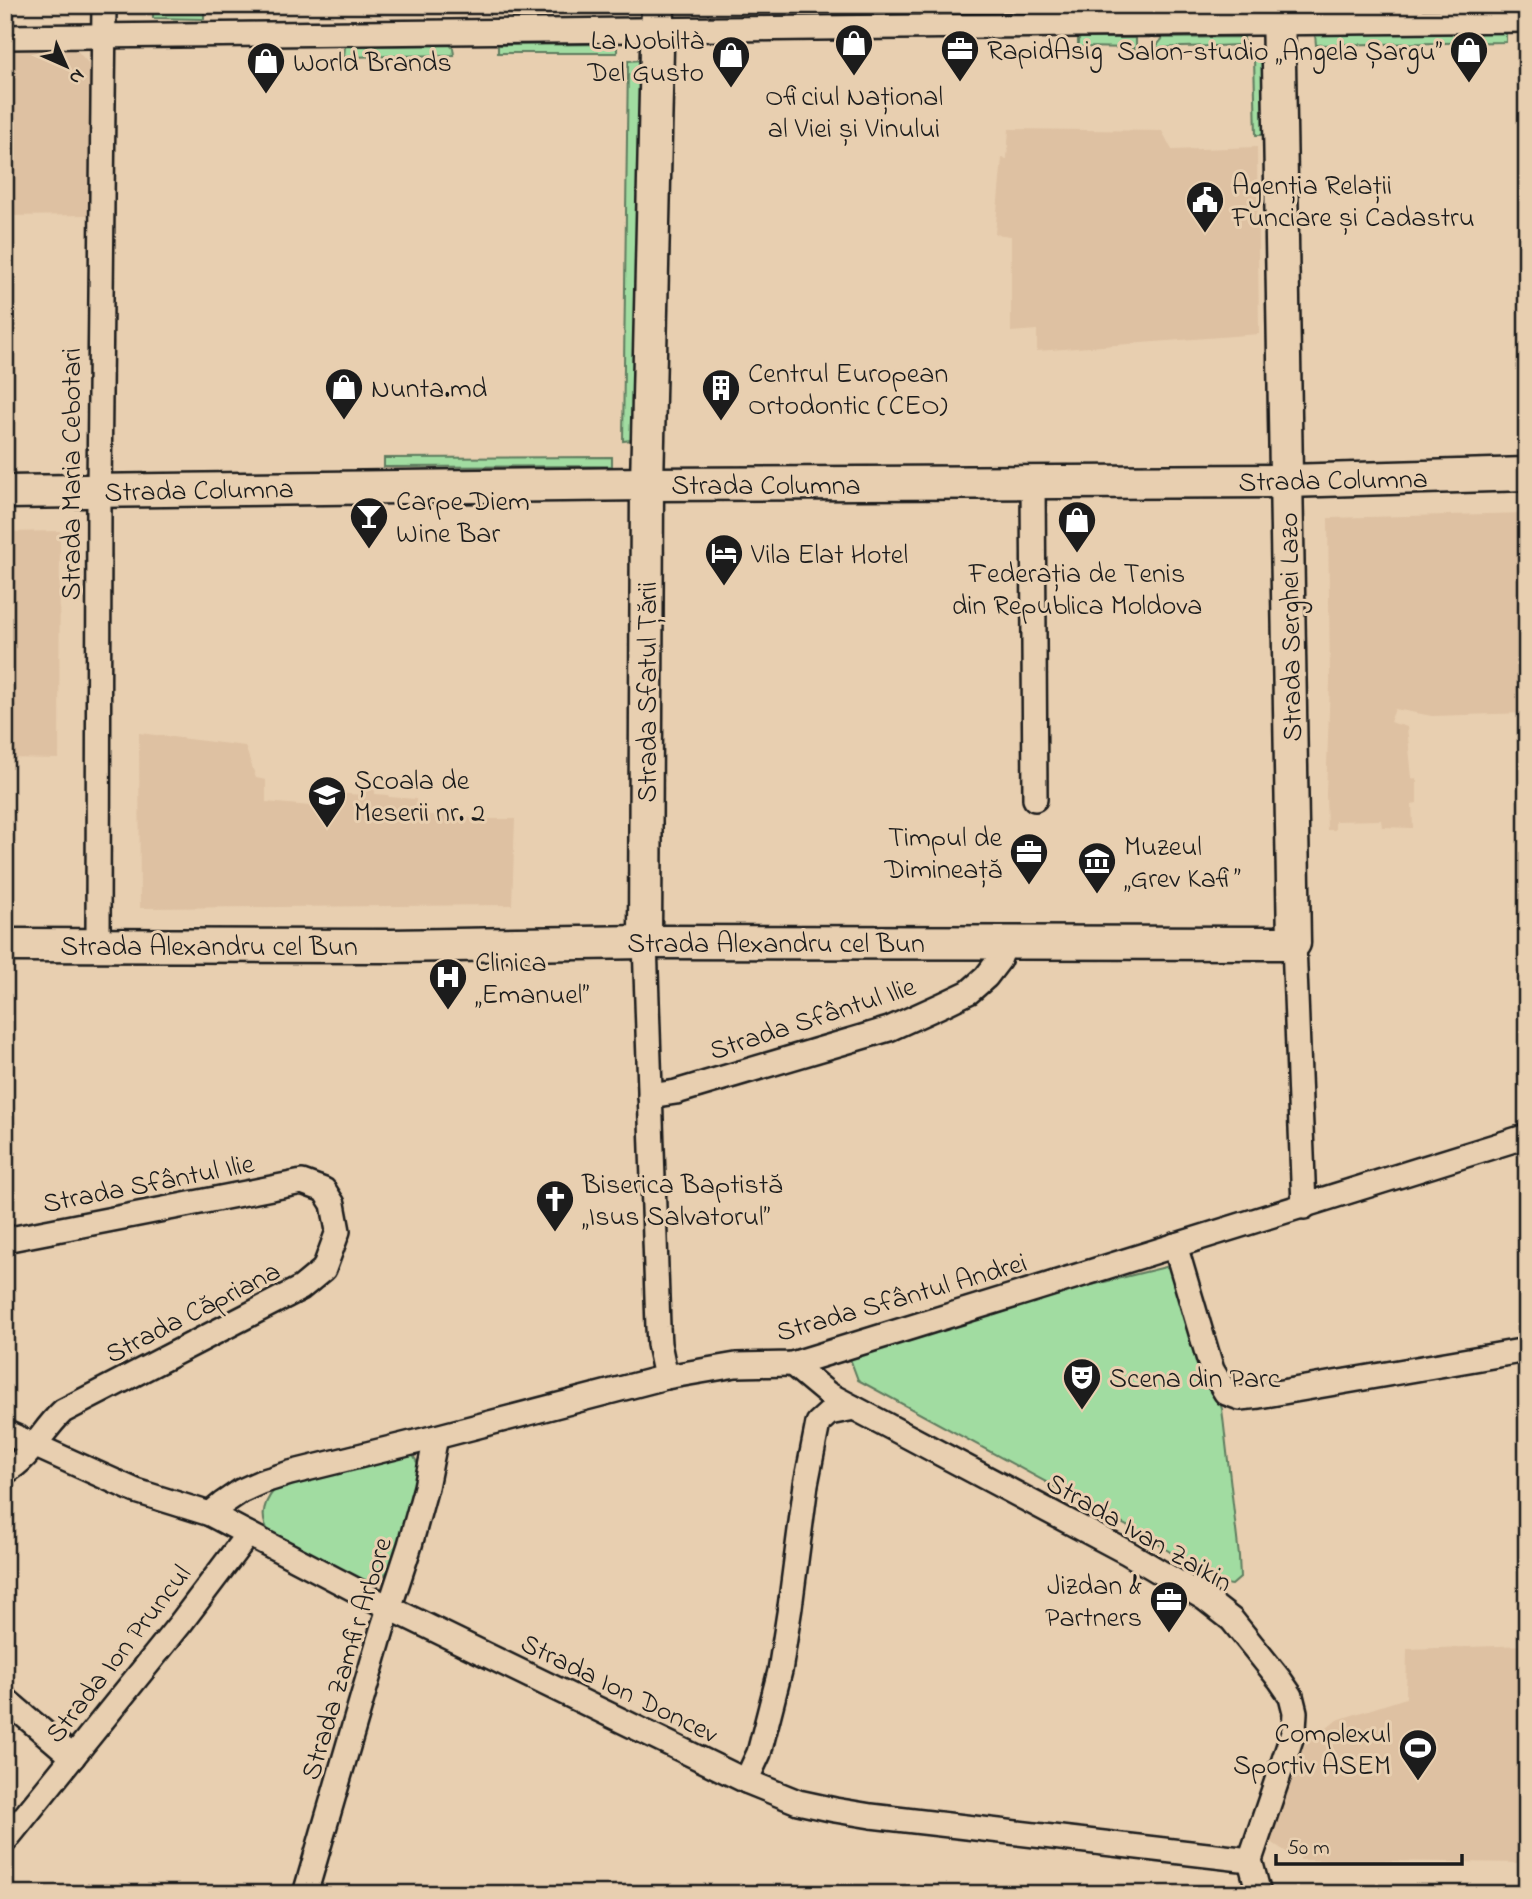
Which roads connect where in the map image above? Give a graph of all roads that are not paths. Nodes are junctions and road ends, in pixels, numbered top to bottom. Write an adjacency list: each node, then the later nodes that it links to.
1 (104, 5): 5 (street, Strada Maria Cebotari)
2 (1278, 14): 3 (street); 4 (street); 8 (main road, Strada Serghei Lazo)
3 (1513, 15)
4 (657, 17): 5 (street); 10 (main road, Strada Sfatul Țării)
5 (103, 36): 6 (street); 11 (street, Strada Maria Cebotari)
6 (5, 37)
7 (1527, 474): 8 (main road, Strada Columna)
8 (1287, 481): 9 (main road, Strada Columna); 16 (main road, Strada Serghei Lazo)
9 (1033, 482): 10 (main road, Strada Columna); 13 (street)
10 (648, 484): 11 (main road, Strada Columna); 14 (main road, Strada Sfatul Țării)
11 (99, 491): 12 (main road, Strada Columna); 17 (street, Strada Maria Cebotari)
12 (5, 492)
13 (1035, 799)
14 (645, 942): 15 (main road, Strada Alexandru cel Bun); 17 (main road, Strada Alexandru cel Bun); 19 (street, Strada Sfatul Țării)
15 (1006, 942): 16 (main road, Strada Alexandru cel Bun); 19 (street, Strada Sfântul Ilie)
16 (1294, 943): 22 (street, Strada Serghei Lazo)
17 (98, 944): 18 (main road, Strada Alexandru cel Bun)
18 (5, 945)
19 (650, 1096): 27 (street, Strada Sfatul Țării)
20 (1527, 1136): 22 (street, Strada Sfântul Andrei)
21 (302, 1182): 23 (street, Strada Sfântul Ilie); 31 (street, Strada Căpriana)
22 (1304, 1207): 24 (street, Strada Sfântul Andrei)
23 (5, 1240)
24 (1175, 1245): 25 (street); 26 (street, Strada Sfântul Andrei)
25 (1527, 1350)
26 (792, 1364): 27 (street, Strada Sfântul Andrei); 28 (street, Strada Ivan Zaikin)
27 (666, 1377): 30 (street, Strada Sfântul Andrei)
28 (854, 1408): 38 (street); 40 (street, Strada Ivan Zaikin)
29 (5, 1432): 31 (street, Strada Ion Doncev)
30 (436, 1437): 33 (street, Strada Sfântul Andrei); 35 (street, Strada Zamfir Arbore)
31 (35, 1446): 32 (street, Strada Căpriana); 33 (street, Strada Ion Doncev)
32 (5, 1472)
33 (210, 1514): 34 (street, Strada Ion Doncev)
34 (248, 1534): 35 (street, Strada Ion Doncev); 37 (street, Strada Ion Pruncul)
35 (390, 1608): 38 (street, Strada Ion Doncev); 41 (street, Strada Zamfir Arbore)
36 (5, 1699): 37 (street)
37 (73, 1758): 39 (street, Strada Ion Pruncul)
38 (746, 1781): 40 (street, Strada Ion Doncev)
39 (5, 1841)
40 (1250, 1860): 42 (street)
41 (305, 1894)
42 (1259, 1894)

